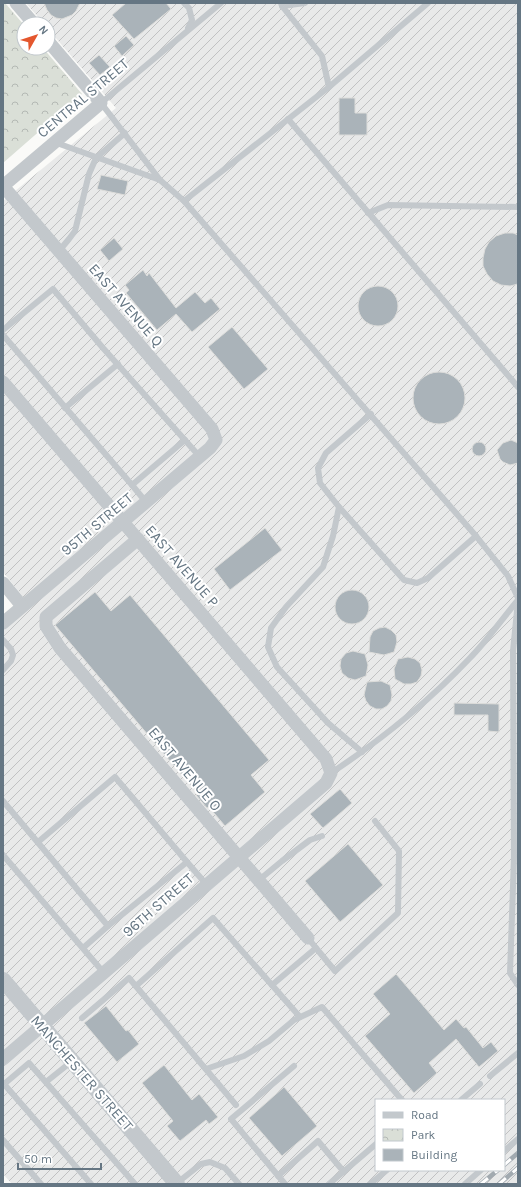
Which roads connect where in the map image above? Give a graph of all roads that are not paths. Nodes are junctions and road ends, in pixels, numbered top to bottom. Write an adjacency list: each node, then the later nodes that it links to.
1 (16, 3): 7 (street)
2 (184, 3): 8 (lane)
3 (221, 3): 8 (lane, CENTRAL STREET)
4 (305, 3): 6 (lane)
5 (428, 3): 10 (lane)
6 (282, 5): 10 (lane)
7 (27, 16)
8 (184, 34): 11 (lane, CENTRAL STREET)
9 (56, 50): 11 (street)
10 (330, 87): 12 (lane)
11 (101, 103): 13 (lane); 14 (street, CENTRAL STREET)
12 (288, 119): 18 (lane); 20 (lane)
13 (125, 133): 15 (lane); 16 (lane)
14 (54, 142): 15 (lane); 17 (street, CENTRAL STREET)
15 (96, 158): 16 (lane); 21 (lane)
16 (160, 180): 18 (lane)
17 (3, 186): 21 (street, EAST AVENUE Q)
18 (184, 202): 28 (lane)
19 (518, 207): 20 (lane)
20 (368, 213): 26 (lane)
21 (59, 251): 30 (street, EAST AVENUE Q)
22 (3, 330): 24 (lane)
23 (3, 335): 27 (lane)
24 (118, 364): 27 (lane); 29 (lane)
25 (3, 382): 35 (street, EAST AVENUE P)
26 (518, 388)
27 (65, 408): 32 (lane)
28 (371, 414): 34 (lane); 36 (lane)
29 (185, 440): 31 (lane); 32 (lane)
30 (211, 447): 31 (street, 95TH STREET)
31 (200, 457): 33 (street, 95TH STREET)
32 (132, 485): 33 (lane)
33 (147, 503): 35 (street, 95TH STREET)
34 (339, 507): 36 (lane); 46 (lane)
35 (124, 523): 37 (street, EAST AVENUE P); 39 (street, 95TH STREET)
36 (476, 536): 40 (lane)
37 (138, 539): 41 (street); 47 (street, EAST AVENUE P)
38 (3, 583): 42 (street)
39 (51, 584): 41 (street); 42 (street, 95TH STREET)
40 (518, 600): 46 (lane); 63 (lane)
41 (65, 601): 53 (street, EAST AVENUE O)
42 (22, 606): 43 (street, 95TH STREET)
43 (3, 623)
44 (3, 640): 45 (lane)
45 (3, 670)
46 (362, 752): 47 (lane)
47 (331, 773): 53 (street, 96TH STREET)
48 (3, 801): 51 (lane)
49 (375, 821): 60 (lane)
50 (322, 836): 55 (lane)
51 (38, 842): 54 (lane); 57 (lane)
52 (3, 855): 59 (lane)
53 (238, 857): 55 (street, EAST AVENUE O); 56 (street, 96TH STREET)
54 (187, 862): 56 (lane); 57 (lane)
55 (259, 880): 58 (street, EAST AVENUE O)
56 (206, 884): 61 (street, 96TH STREET)
57 (108, 926): 59 (lane)
58 (308, 938): 60 (lane)
59 (82, 948): 61 (lane)
60 (316, 948): 64 (lane)
61 (104, 973): 68 (street, 96TH STREET)
62 (3, 980): 68 (street, MANCHESTER STREET)
63 (518, 984)
64 (272, 985): 65 (lane); 66 (lane)
65 (136, 986): 67 (lane); 73 (lane)
66 (300, 1017): 73 (lane); 78 (lane)
67 (82, 1018)
68 (42, 1026): 70 (street, 96TH STREET); 71 (street, MANCHESTER STREET)
69 (518, 1053): 74 (lane)
70 (3, 1059)
71 (72, 1061): 75 (lane); 92 (street, MANCHESTER STREET)
72 (294, 1066): 88 (lane)
73 (206, 1069): 80 (lane)
74 (490, 1076)
75 (46, 1082): 76 (lane); 91 (lane)
76 (3, 1084): 90 (lane)
77 (480, 1084): 79 (lane)
78 (401, 1099)
79 (462, 1099)
80 (236, 1105)
81 (518, 1139): 84 (lane)
82 (3, 1140): 89 (lane)
83 (375, 1145): 87 (lane)
84 (505, 1150)
85 (386, 1171): 96 (lane)
86 (480, 1171): 97 (lane)
87 (344, 1172): 88 (lane); 95 (lane)
88 (278, 1176): 94 (lane)
89 (40, 1184)
90 (91, 1184)
91 (135, 1184)
92 (177, 1184): 93 (lane)
93 (239, 1184)
94 (285, 1184)
95 (329, 1184)
96 (370, 1184)
97 (465, 1184)

